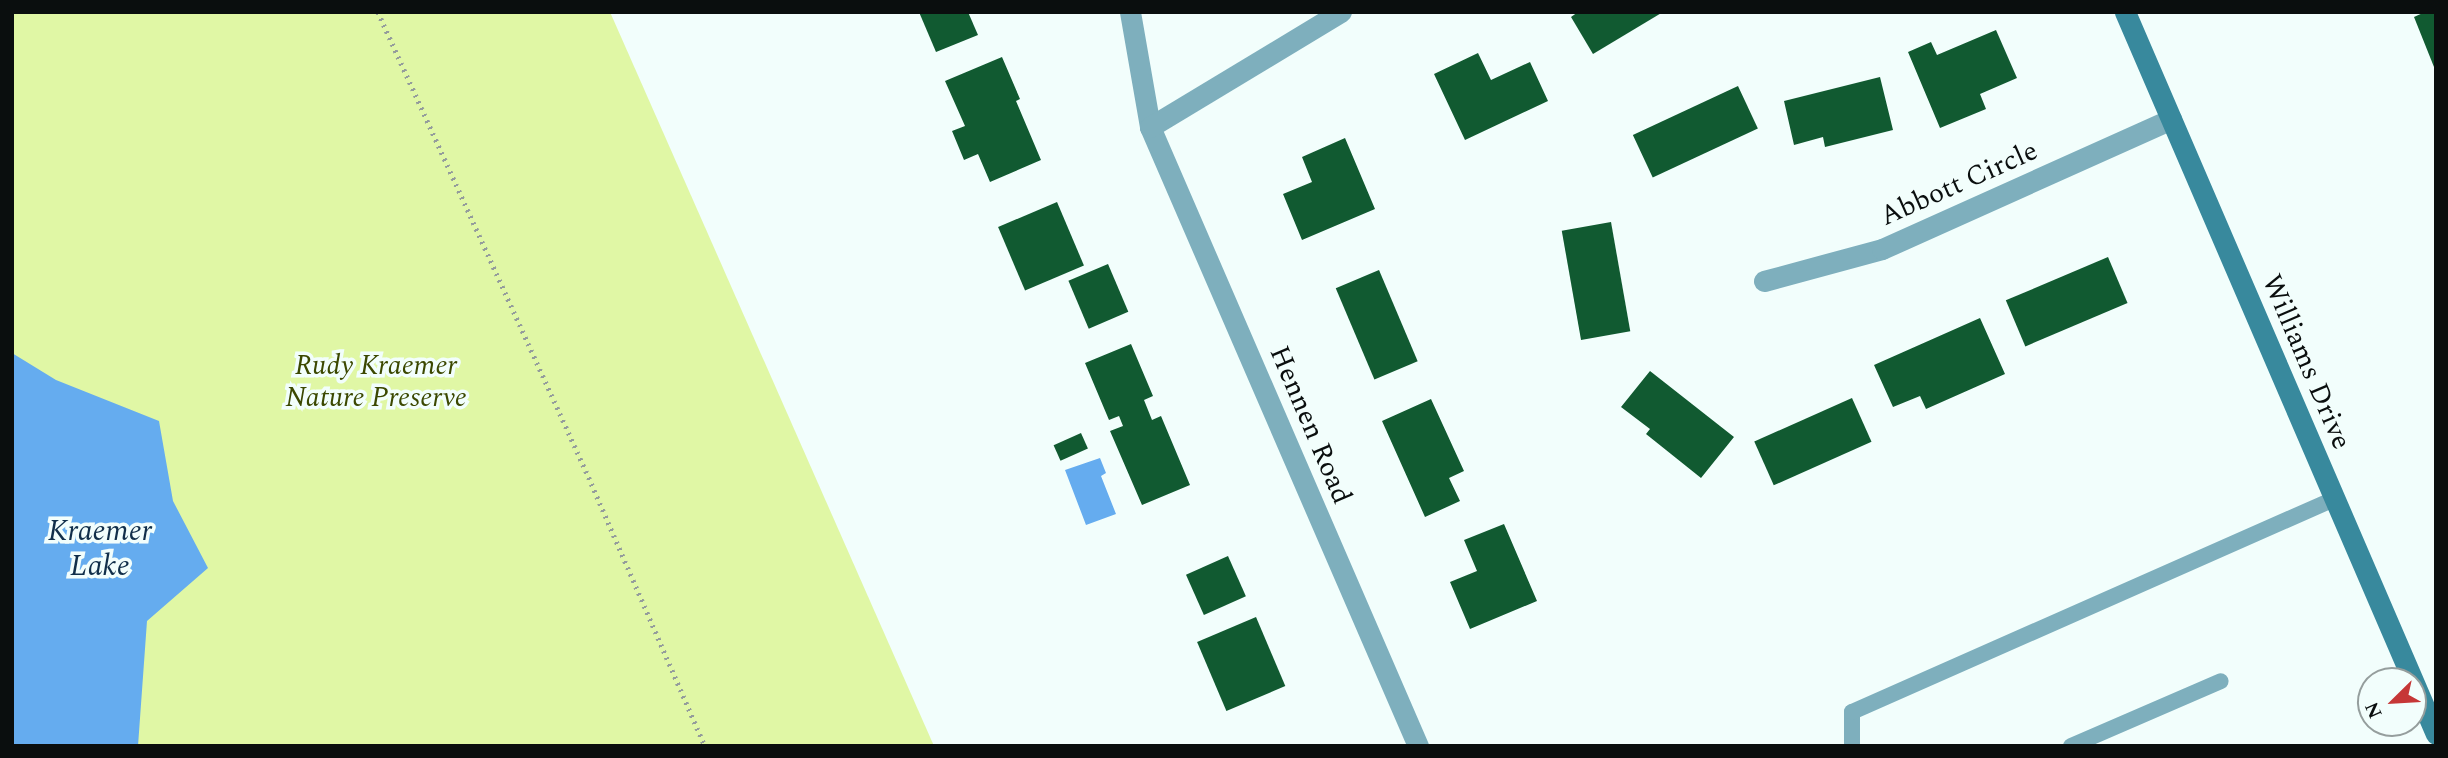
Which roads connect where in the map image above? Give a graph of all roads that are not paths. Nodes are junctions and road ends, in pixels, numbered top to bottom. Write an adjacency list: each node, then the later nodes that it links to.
1 (1130, 12): 5 (street, Hennen Road)
2 (1341, 12): 5 (street)
3 (2125, 12): 4 (main road, Williams Drive)
4 (2171, 119): 6 (street, Abbott Circle); 7 (main road, Williams Drive)
5 (1150, 127): 10 (street, Hennen Road)
6 (1764, 281)
7 (2334, 499): 9 (main road, Williams Drive); 11 (lane)
8 (2221, 681): 12 (lane)
9 (2436, 734)
10 (1418, 746)
11 (1852, 746)
12 (2071, 746)

